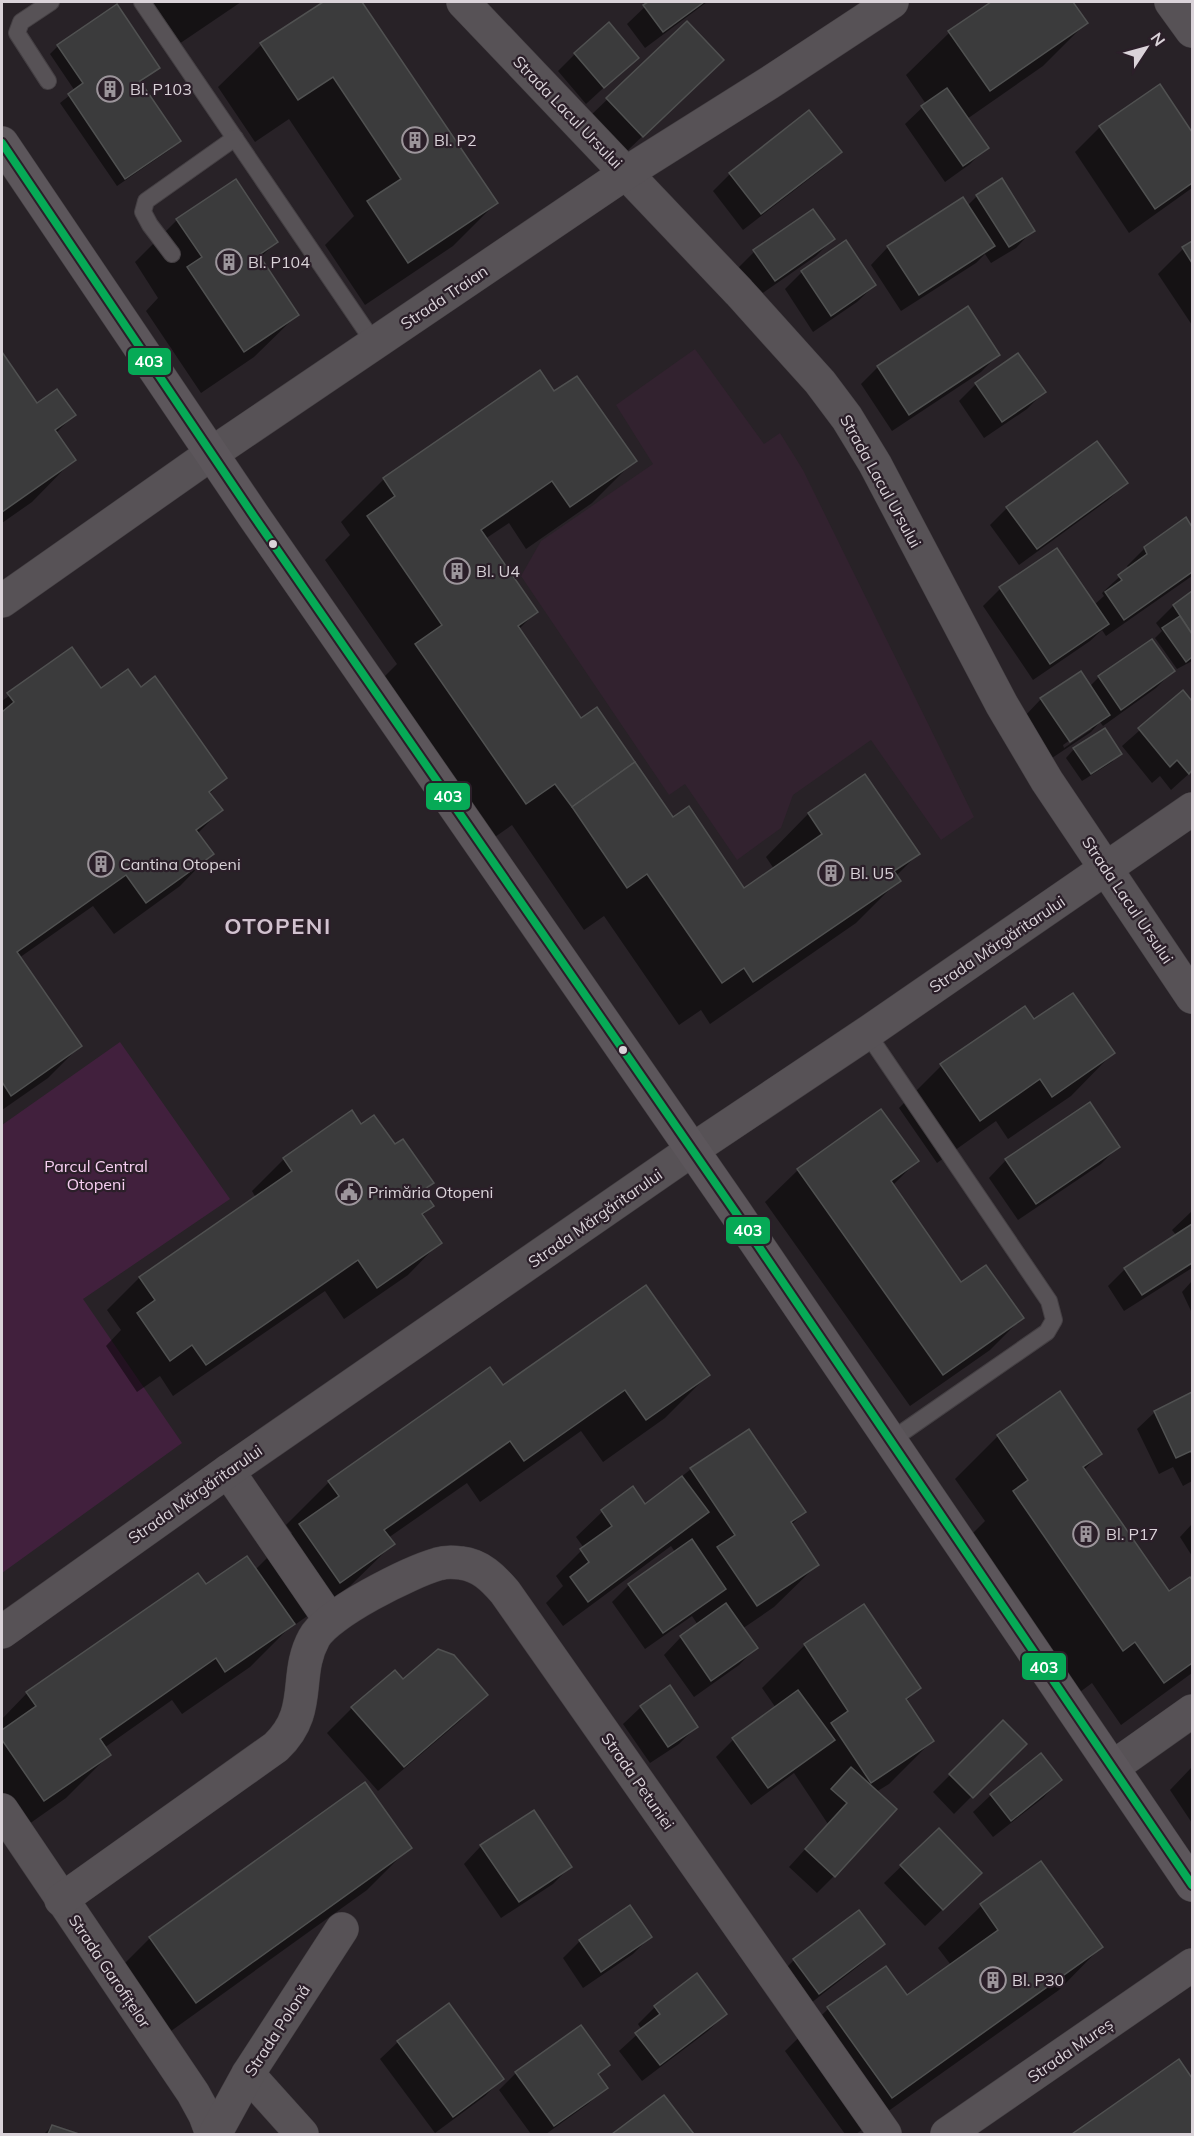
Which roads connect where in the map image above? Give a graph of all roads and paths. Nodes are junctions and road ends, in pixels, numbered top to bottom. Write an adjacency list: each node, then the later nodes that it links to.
1 (51, 2): 7 (lane)
2 (142, 2): 8 (lane)
3 (463, 2): 10 (street, Strada Lacul Ursului)
4 (892, 2): 10 (street, Strada Traian)
5 (1171, 2): 6 (street)
6 (1192, 31)
7 (48, 81)
8 (235, 138): 11 (lane); 12 (lane)
9 (5, 156): 13 (main road)
10 (626, 172): 12 (street, Strada Traian); 16 (street, Strada Lacul Ursului)
11 (172, 254)
12 (375, 344): 13 (street, Strada Traian)
13 (211, 454): 14 (street, Strada Traian); 19 (main road)
14 (2, 601)
15 (1192, 809): 16 (street, Strada Mărgăritarului)
16 (1107, 868): 17 (street, Strada Lacul Ursului); 18 (street, Strada Mărgăritarului)
17 (1192, 997)
18 (867, 1033): 19 (street, Strada Mărgăritarului); 20 (lane)
19 (692, 1150): 20 (main road); 21 (street, Strada Mărgăritarului)
20 (890, 1441): 25 (main road)
21 (228, 1471): 22 (street); 23 (street, Strada Mărgăritarului)
22 (330, 1620): 28 (street); 34 (street, Strada Petuniei)
23 (2, 1632)
24 (1192, 1711): 25 (street)
25 (1113, 1767): 27 (main road)
26 (2, 1810): 28 (street, Strada Garofițelor)
27 (1192, 1885)
28 (61, 1900): 32 (street, Strada Garofițelor)
29 (342, 1929): 31 (street, Strada Polonă)
30 (1192, 1965): 35 (street, Strada Mureș)
31 (248, 2074): 32 (street, Strada Polonă); 33 (street)
32 (214, 2134)
33 (302, 2134)
34 (885, 2134)
35 (947, 2134)

